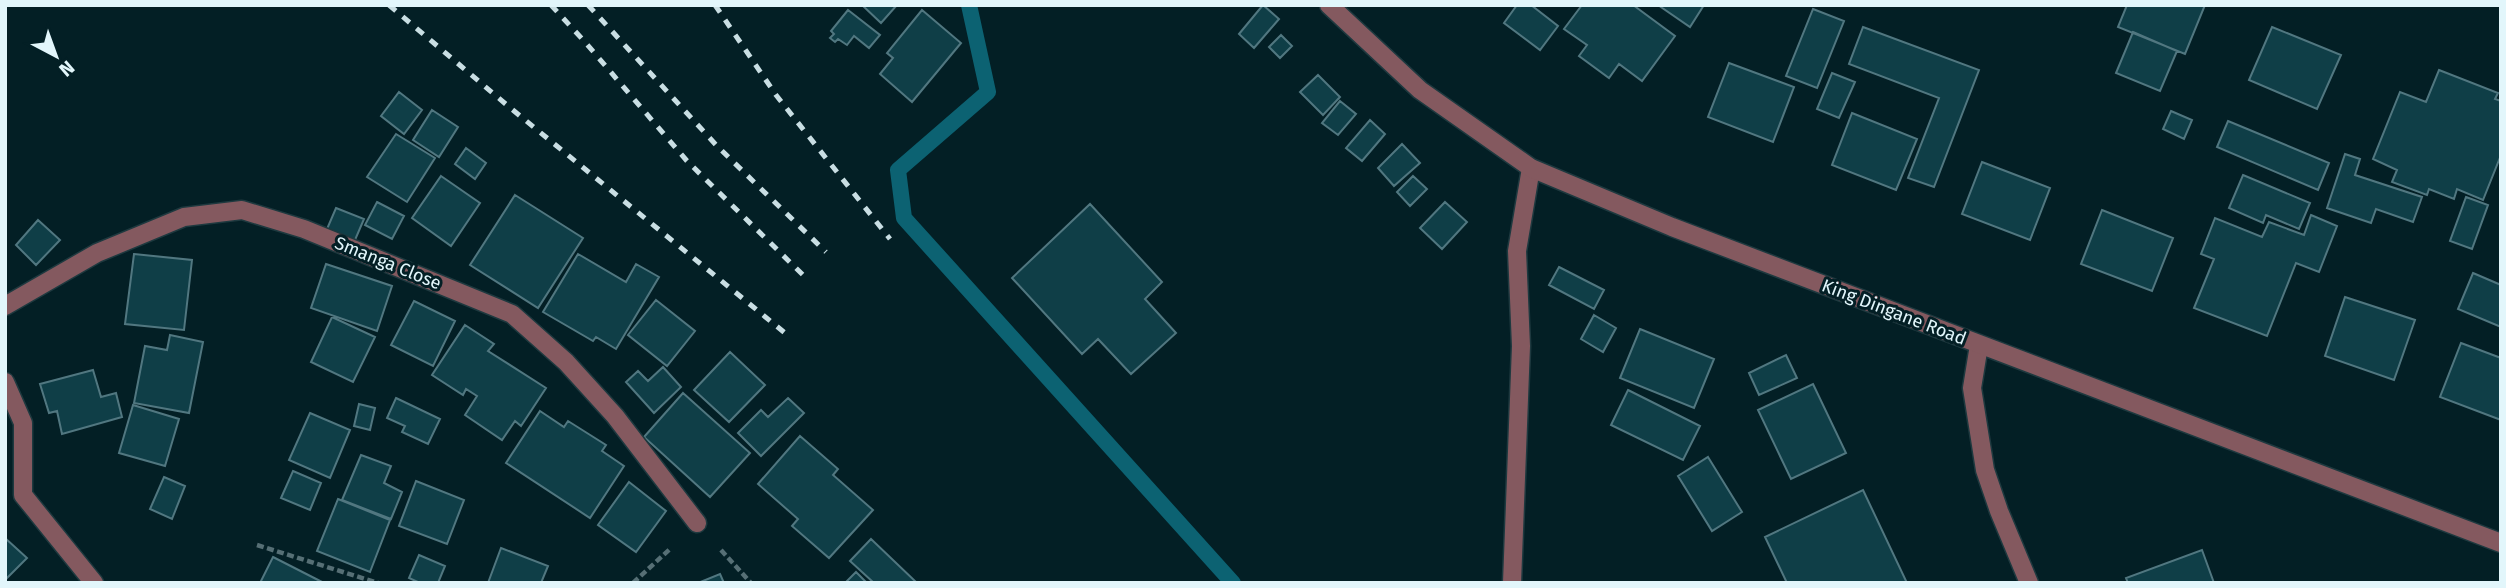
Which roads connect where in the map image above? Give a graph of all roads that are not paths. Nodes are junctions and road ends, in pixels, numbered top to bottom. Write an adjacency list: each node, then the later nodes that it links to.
1 (1329, 5): 2 (street, King Dingane Road)
2 (1531, 168): 4 (street, King Dingane Road); 9 (street)
3 (5, 306): 6 (street, Smanga Close)
4 (1979, 345): 7 (street, King Dingane Road); 10 (street)
5 (5, 382): 8 (street)
6 (697, 523)
7 (2501, 543)
8 (94, 583)
9 (1512, 583)
10 (2029, 583)

